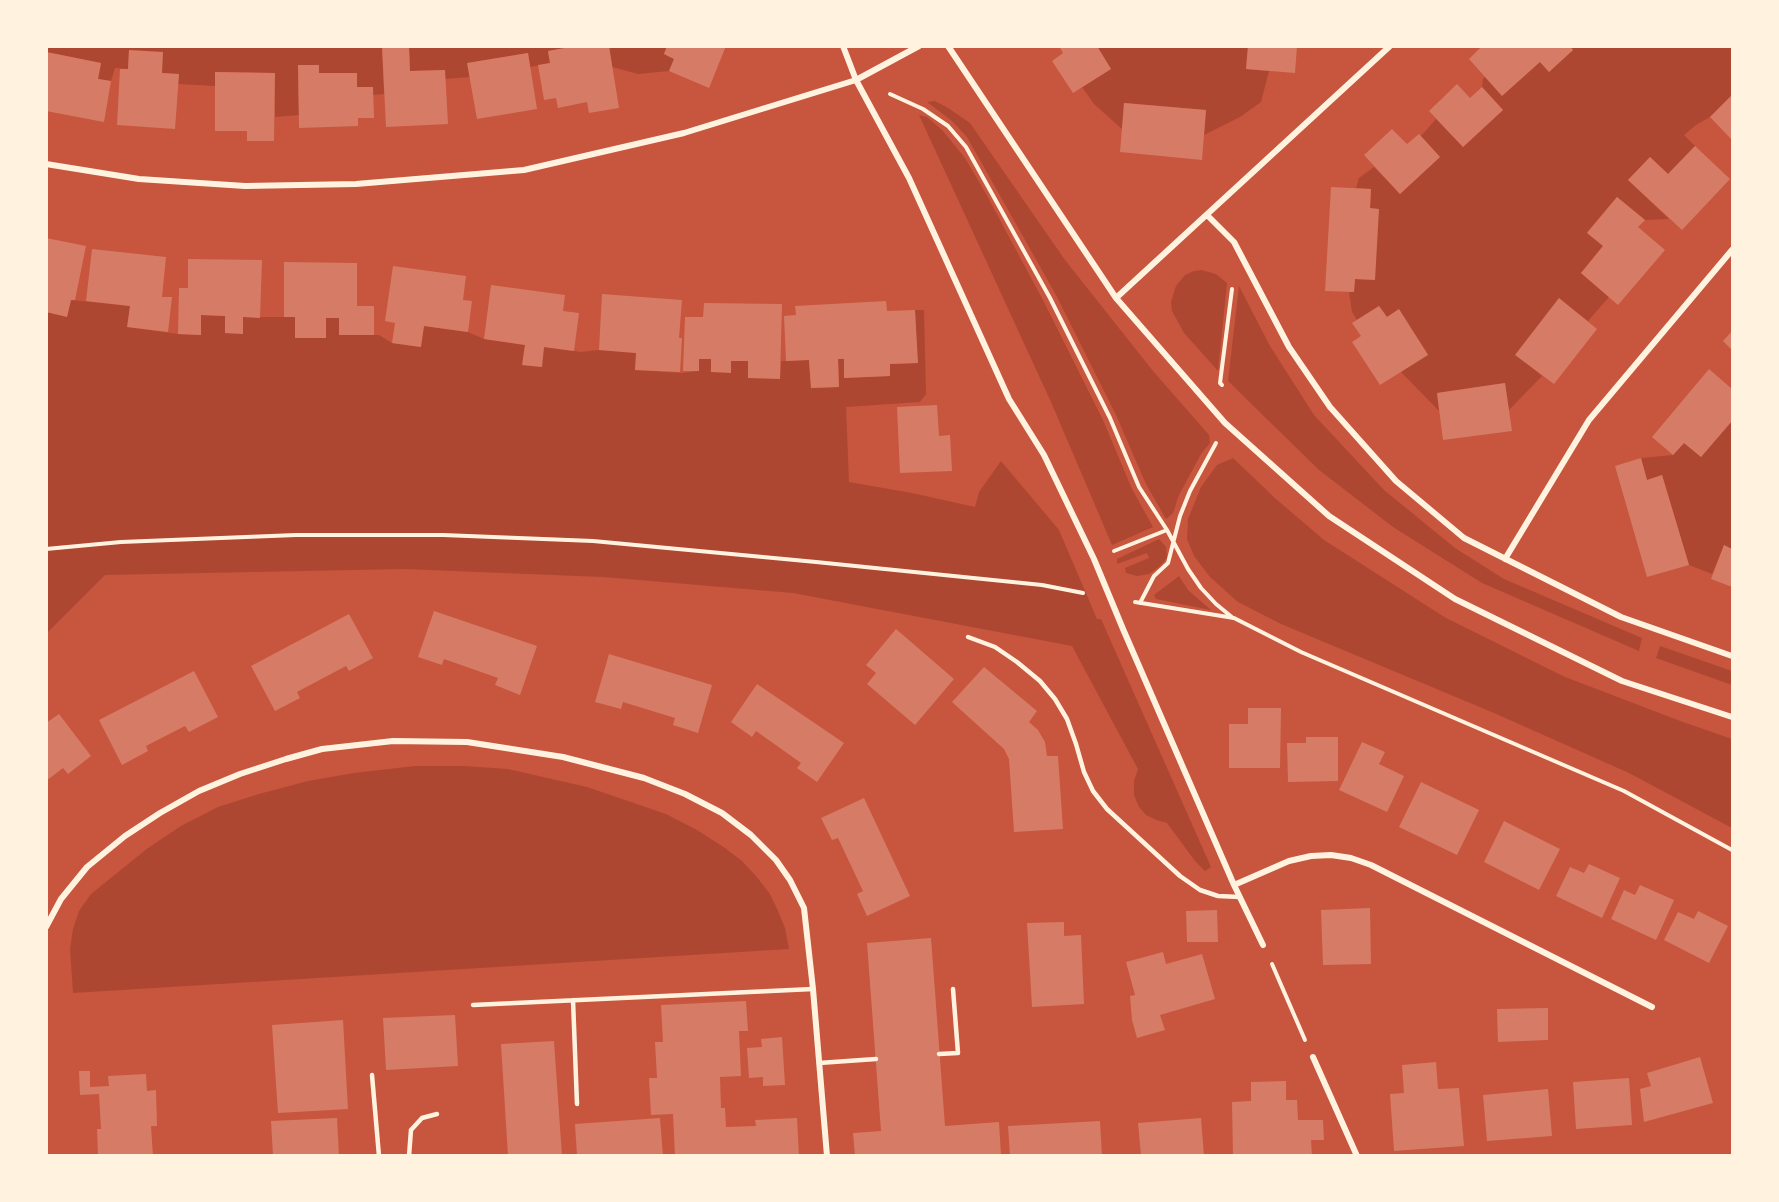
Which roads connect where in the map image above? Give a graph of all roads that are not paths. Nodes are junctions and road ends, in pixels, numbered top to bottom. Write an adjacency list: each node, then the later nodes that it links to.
1 (843, 46): 5 (street)
2 (919, 46): 5 (street)
3 (948, 46): 9 (street)
4 (1390, 46): 7 (street)
5 (856, 80): 6 (street); 14 (street)
6 (46, 164)
7 (1207, 215): 9 (street); 10 (street)
8 (1732, 250): 10 (street)
9 (1116, 298): 13 (street)
10 (1504, 559): 12 (street)
11 (968, 637): 15 (lane)
12 (1732, 656)
13 (1732, 717)
14 (1234, 885): 15 (street); 22 (street)
15 (1240, 897): 17 (street)
16 (46, 927): 18 (street)
17 (1263, 945)
18 (813, 989): 20 (lane); 26 (street)
19 (953, 989): 23 (lane)
20 (573, 1000): 21 (lane); 28 (lane)
21 (473, 1005)
22 (1652, 1007)
23 (939, 1054)
24 (1313, 1057): 33 (street)
25 (876, 1059): 26 (lane)
26 (819, 1064): 32 (street)
27 (372, 1075): 30 (lane)
28 (577, 1104)
29 (437, 1114): 31 (lane)
30 (379, 1155)
31 (409, 1155)
32 (826, 1155)
33 (1357, 1155)

